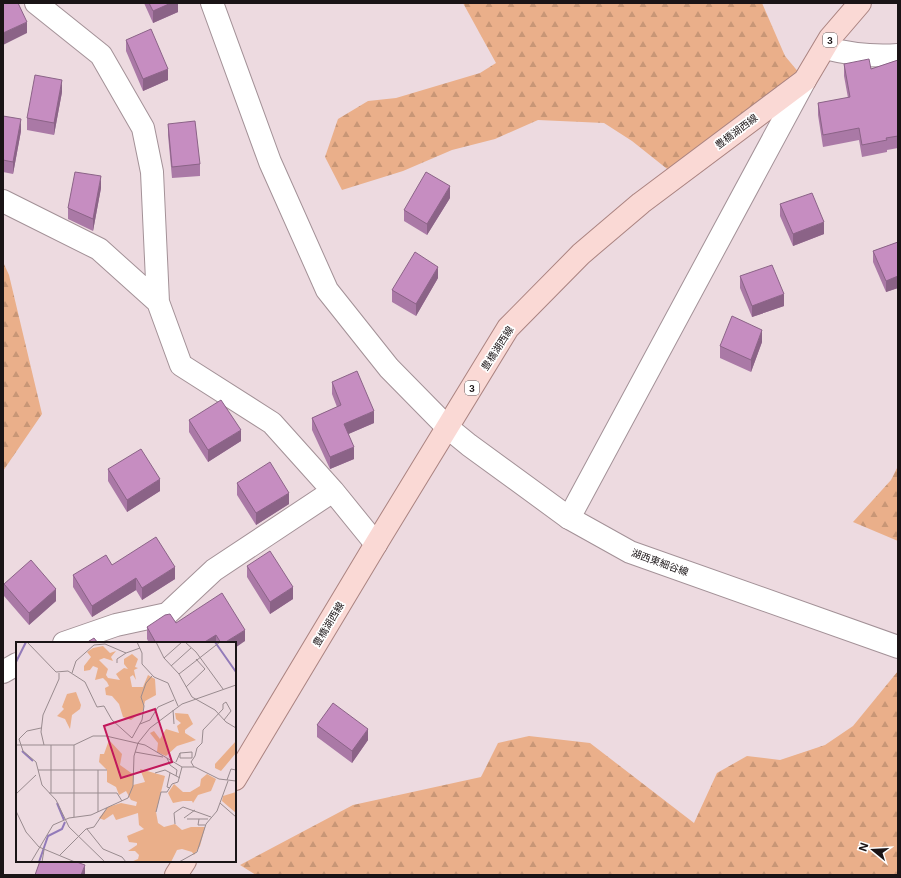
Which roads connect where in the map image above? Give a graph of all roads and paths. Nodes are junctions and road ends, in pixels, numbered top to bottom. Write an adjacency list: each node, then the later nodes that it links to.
1 (36, 3): 8 (street)
2 (212, 3): 9 (street, 湖西東細谷線)
3 (860, 3): 4 (main road, 豊橋湖西線 / 3)
4 (825, 48): 5 (street); 6 (main road, 豊橋湖西線 / 3)
5 (898, 55)
6 (805, 80): 9 (main road, 豊橋湖西線 / 3); 11 (street)
7 (3, 201): 8 (street)
8 (158, 302): 10 (street)
9 (447, 427): 11 (street, 湖西東細谷線); 12 (main road, 豊橋湖西線 / 3)
10 (333, 491): 12 (street); 13 (street)
11 (569, 518): 14 (street, 湖西東細谷線)
12 (376, 544): 17 (main road, 豊橋湖西線 / 3)
13 (67, 642)
14 (898, 647)
15 (16, 665): 16 (street)
16 (3, 672)
17 (236, 777)
18 (184, 862): 19 (main road)
19 (176, 875)

